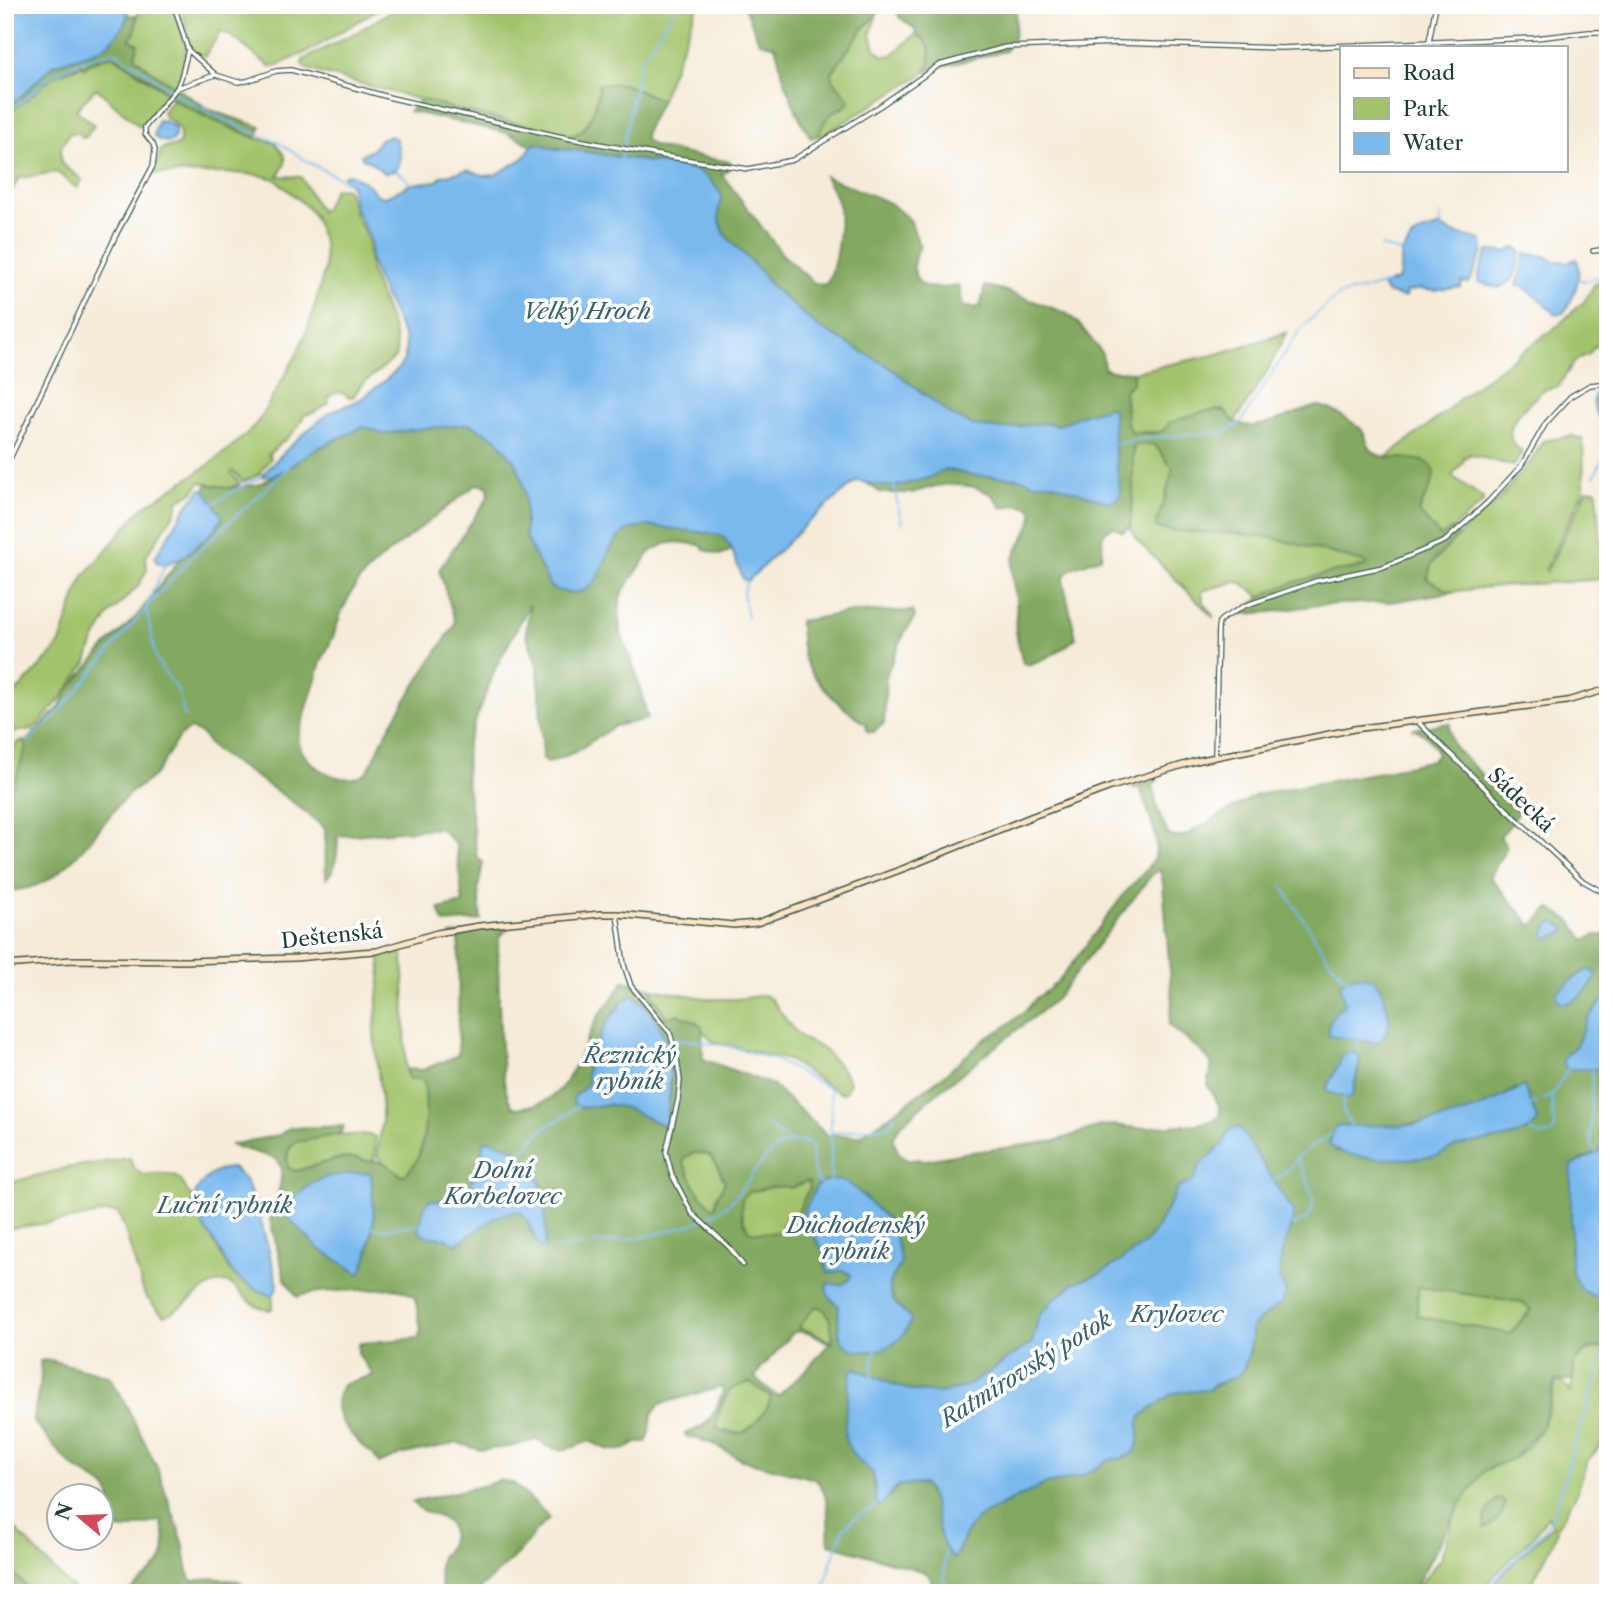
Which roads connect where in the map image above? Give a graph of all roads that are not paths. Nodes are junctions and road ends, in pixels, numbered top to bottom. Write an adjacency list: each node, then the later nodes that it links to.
1 (174, 5): 5 (street)
2 (1436, 5): 4 (street)
3 (1608, 32): 4 (street)
4 (1428, 42): 6 (street)
5 (188, 50): 6 (street); 7 (street)
6 (216, 75): 7 (street)
7 (176, 88): 11 (street)
8 (1608, 249): 9 (street)
9 (1593, 251)
10 (1608, 383): 14 (street)
11 (5, 469)
12 (1608, 689): 13 (main road, Deštenská)
13 (1418, 722): 14 (main road, Deštenská); 15 (street, Sádecká)
14 (1214, 757): 16 (main road, Deštenská)
15 (1608, 891)
16 (617, 914): 17 (main road, Deštenská); 18 (street)
17 (5, 965)
18 (743, 1265)

